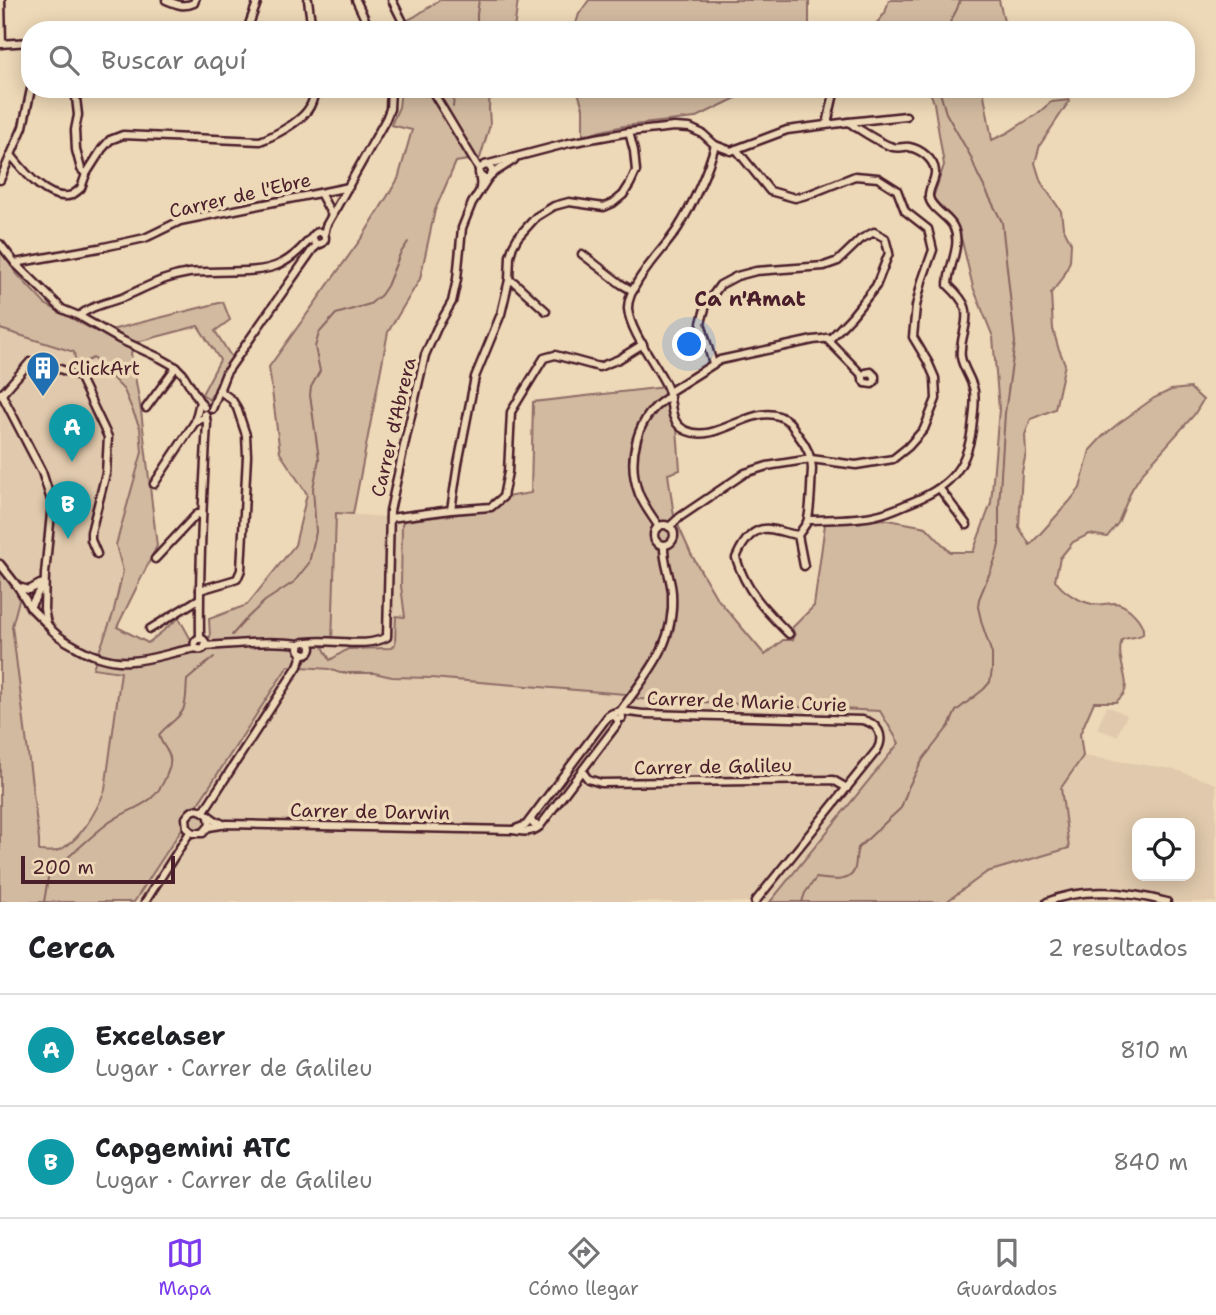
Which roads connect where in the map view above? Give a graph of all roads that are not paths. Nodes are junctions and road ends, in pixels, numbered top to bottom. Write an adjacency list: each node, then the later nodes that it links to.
1 (1, 0): 8 (street)
2 (166, 0): 3 (street)
3 (195, 0)
4 (258, 0): 9 (street)
5 (308, 0): 10 (street)
6 (356, 0): 11 (street)
7 (392, 0): 12 (street)
8 (0, 11): 14 (street)
9 (250, 21)
10 (311, 21)
11 (366, 21)
12 (402, 21)
13 (21, 43): 14 (street)
14 (1, 44)
15 (29, 98): 27 (street)
16 (76, 98): 30 (street)
17 (313, 98): 30 (street)
18 (391, 98): 33 (street)
19 (436, 98): 29 (street)
20 (833, 98): 23 (street)
21 (906, 116): 22 (street)
22 (849, 122): 23 (street); 58 (street)
23 (827, 124): 26 (street)
24 (629, 132): 25 (street); 28 (street); 41 (street)
25 (715, 145): 26 (street); 42 (street)
26 (736, 149): 56 (street)
27 (10, 155): 30 (street); 32 (street)
28 (520, 156): 29 (street); 31 (street)
29 (481, 170): 31 (street); 31 (street); 34 (street, Carrer d'Abrera)
30 (86, 174)
31 (490, 176): 34 (street, Carrer d'Abrera)
32 (0, 180)
33 (349, 187): 35 (street, Carrer de l'Ebre); 36 (street)
34 (478, 193): 61 (street, Carrer d'Abrera)
35 (320, 194): 36 (street); 40 (street, Carrer de l'Ebre)
36 (332, 215): 37 (street)
37 (317, 239): 44 (street); 50 (street)
38 (0, 244): 40 (street)
39 (582, 254): 42 (street)
40 (15, 263): 44 (street)
41 (509, 280): 43 (street); 59 (street)
42 (633, 291): 46 (street)
43 (546, 311)
44 (79, 316): 48 (street)
45 (826, 338): 47 (street); 47 (street); 49 (street)
46 (643, 344): 52 (street); 59 (street)
47 (713, 364): 52 (street)
48 (176, 367): 53 (street); 54 (street)
49 (863, 376)
50 (219, 390): 54 (street); 74 (street)
51 (1, 394): 68 (street); 72 (street)
52 (669, 394): 56 (street); 64 (street)
53 (146, 408)
54 (208, 410): 55 (street); 55 (street); 60 (street)
55 (195, 422): 57 (street)
56 (811, 459): 62 (street); 65 (street)
57 (154, 484)
58 (940, 489): 62 (street); 63 (street)
59 (452, 510): 61 (street)
60 (202, 514): 69 (street); 74 (street)
61 (390, 519): 81 (street, Carrer d'Abrera)
62 (808, 520): 66 (street)
63 (967, 525)
64 (659, 527): 65 (street); 67 (street)
65 (670, 527): 67 (street)
66 (798, 535): 71 (street); 80 (street)
67 (664, 545): 85 (street)
68 (97, 554)
69 (155, 558)
70 (0, 564): 73 (street)
71 (804, 566)
72 (44, 580): 73 (street); 75 (street); 77 (street)
73 (18, 587): 77 (street)
74 (200, 590): 76 (street)
75 (44, 593): 77 (street); 78 (street)
76 (200, 598): 79 (street); 82 (street)
77 (32, 608): 78 (street)
78 (47, 624): 82 (street)
79 (150, 629)
80 (789, 634)
81 (329, 642): 83 (street); 83 (street)
82 (201, 644): 83 (street)
83 (302, 649): 88 (street)
84 (608, 716): 85 (street); 85 (street, Carrer de Marie Curie); 89 (street)
85 (620, 717): 86 (street); 87 (street, Carrer de Marie Curie)
86 (582, 771): 87 (street, Carrer de Galileu); 91 (street)
87 (847, 788): 96 (street)
88 (206, 814): 90 (street, Carrer de Darwin); 92 (street); 94 (street)
89 (531, 819): 91 (street); 93 (street)
90 (227, 824): 92 (street, Carrer de Darwin); 93 (street, Carrer de Darwin)
91 (540, 825): 93 (street, Carrer de Darwin)
92 (209, 827): 94 (street)
93 (513, 830)
94 (190, 832): 95 (street)
95 (145, 902)
96 (755, 902)
97 (1047, 902): 98 (street)
98 (1167, 902)

